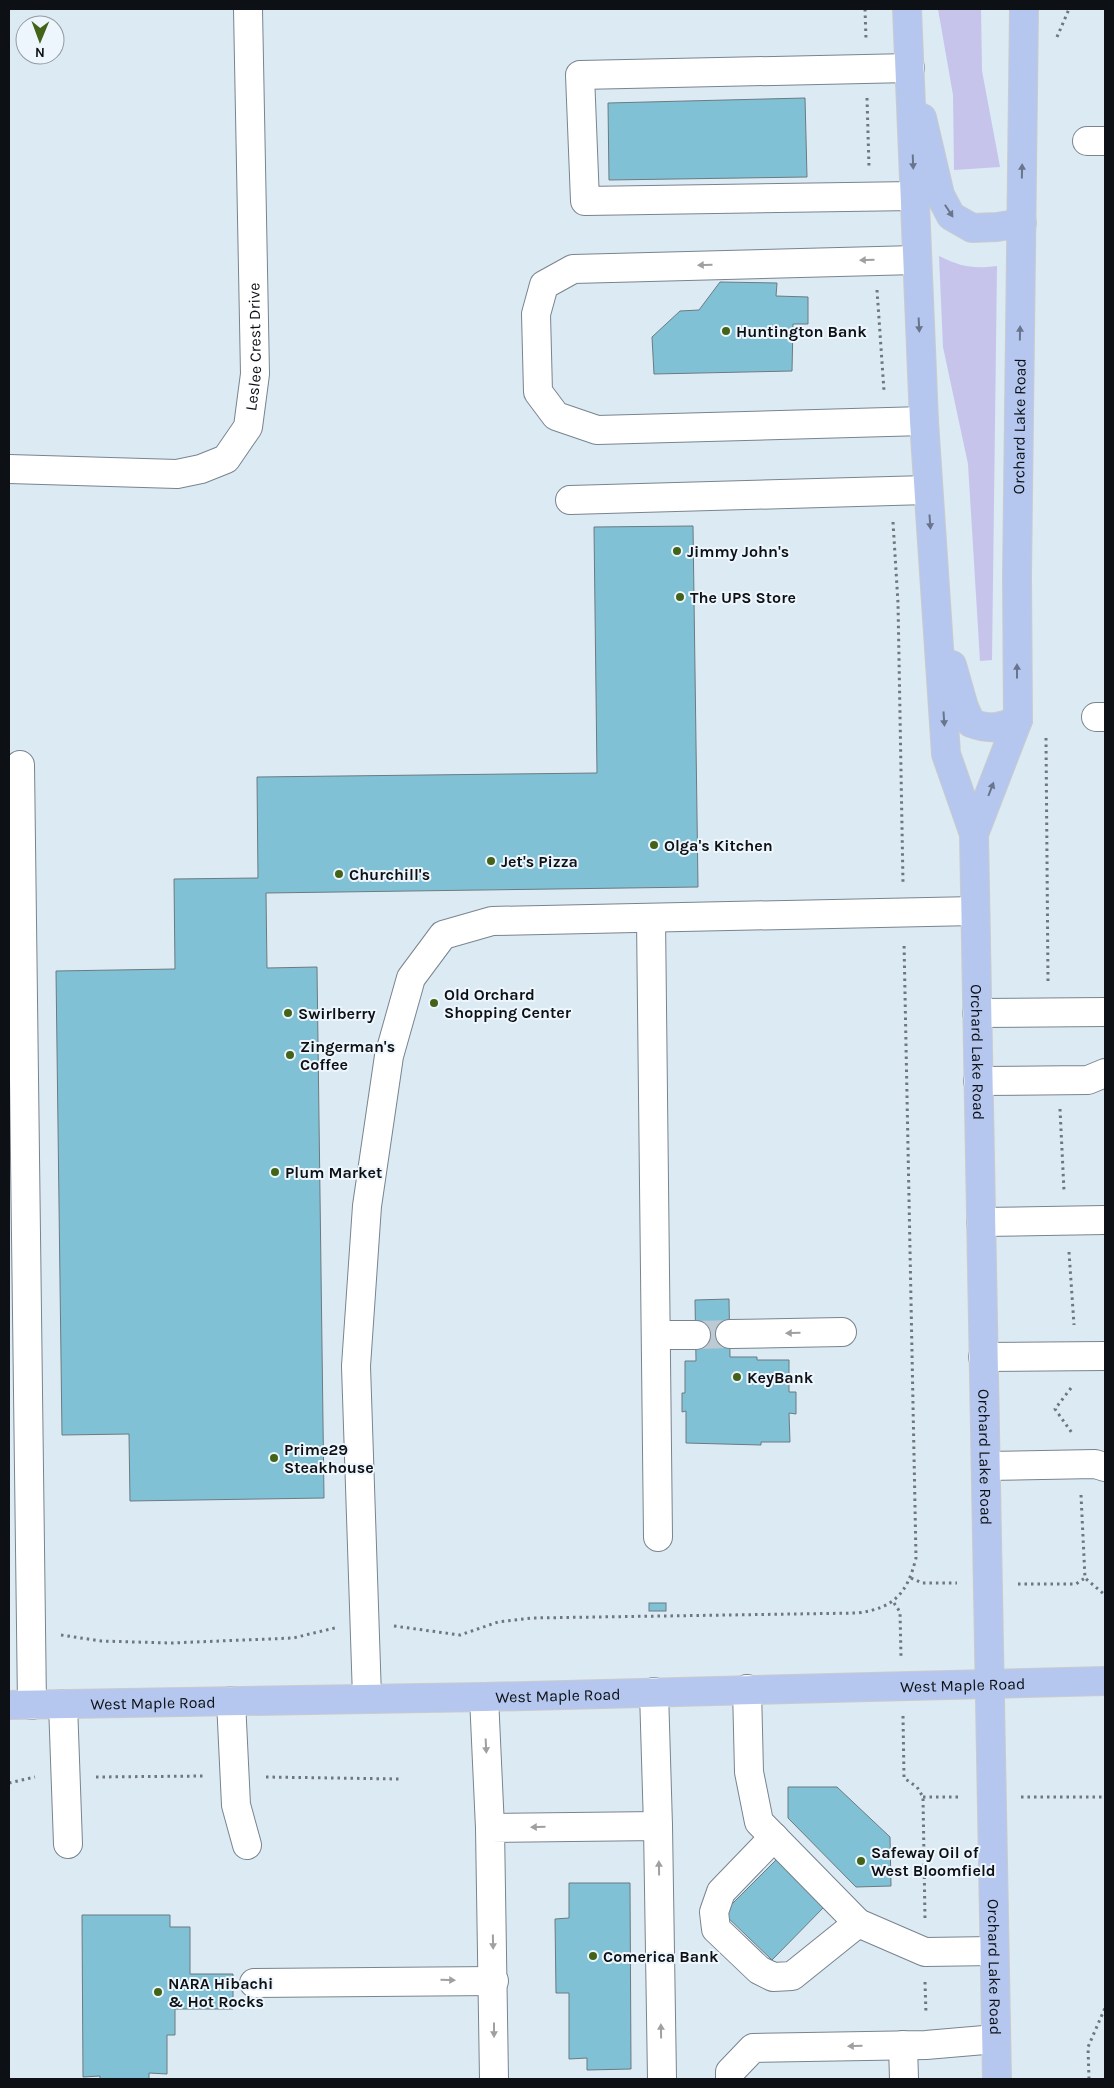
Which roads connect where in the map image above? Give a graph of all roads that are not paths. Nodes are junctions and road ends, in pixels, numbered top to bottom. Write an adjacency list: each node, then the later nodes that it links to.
1 (248, 9): 11 (street, Leslee Crest Drive)
2 (907, 9): 5 (main road, Orchard Lake Road)
3 (1005, 9): 6 (main road)
4 (1024, 9): 6 (main road, Orchard Lake Road)
5 (911, 74): 7 (main road, Orchard Lake Road, one-way to 7); 7 (street); 8 (main road, one-way to 8)
6 (1023, 141): 8 (main road, Orchard Lake Road, one-way to 6)
7 (914, 196): 9 (main road, Orchard Lake Road)
8 (1022, 223): 15 (main road, Orchard Lake Road, one-way to 8)
9 (916, 260): 10 (main road, Orchard Lake Road, one-way to 10); 10 (street, one-way to 10)
10 (924, 421): 12 (main road, Orchard Lake Road)
11 (9, 469)
12 (927, 490): 13 (street); 14 (main road, Orchard Lake Road, one-way to 14)
13 (570, 500)
14 (936, 608): 15 (main road); 17 (main road, Orchard Lake Road, one-way to 17)
15 (1018, 720): 17 (main road, Orchard Lake Road, one-way to 15)
16 (20, 765): 43 (street)
17 (974, 834): 18 (main road, Orchard Lake Road)
18 (975, 911): 19 (street); 21 (main road, Orchard Lake Road)
19 (652, 918): 28 (street); 40 (street)
20 (1105, 1012): 21 (street)
21 (977, 1013): 23 (main road, Orchard Lake Road)
22 (1105, 1073): 23 (street)
23 (978, 1081): 25 (main road, Orchard Lake Road)
24 (1105, 1220): 25 (street)
25 (981, 1222): 31 (main road, Orchard Lake Road)
26 (842, 1332): 27 (street, one-way to 27)
27 (730, 1334)
28 (656, 1335): 29 (street); 34 (street)
29 (696, 1335)
30 (1105, 1356): 31 (street)
31 (984, 1357): 32 (main road, Orchard Lake Road)
32 (986, 1466): 33 (street); 36 (main road, Orchard Lake Road)
33 (1092, 1466)
34 (658, 1537)
35 (1105, 1681): 36 (main road, West Maple Road)
36 (989, 1684): 37 (main road, West Maple Road); 50 (main road, Orchard Lake Road)
37 (746, 1690): 38 (main road, West Maple Road); 46 (street)
38 (654, 1692): 39 (main road, West Maple Road); 44 (street)
39 (484, 1697): 40 (main road, West Maple Road); 45 (street, one-way to 45)
40 (367, 1698): 41 (main road, West Maple Road)
41 (231, 1700): 42 (main road, West Maple Road); 48 (street)
42 (63, 1704): 43 (main road, West Maple Road); 47 (street)
43 (20, 1705)
44 (658, 1826): 45 (street, one-way to 45); 56 (street, one-way to 44)
45 (490, 1828): 51 (street, one-way to 51)
46 (774, 1837): 49 (street); 49 (street)
47 (68, 1844)
48 (247, 1845)
49 (858, 1923): 50 (street)
50 (994, 1950): 53 (main road, Orchard Lake Road)
51 (494, 1981): 52 (street, one-way to 51); 55 (street, one-way to 55)
52 (254, 1983)
53 (996, 2039): 54 (street); 59 (main road, Orchard Lake Road)
54 (903, 2045): 57 (street, one-way to 57); 58 (street)
55 (494, 2079)
56 (662, 2079)
57 (730, 2079)
58 (904, 2079)
59 (997, 2079)

